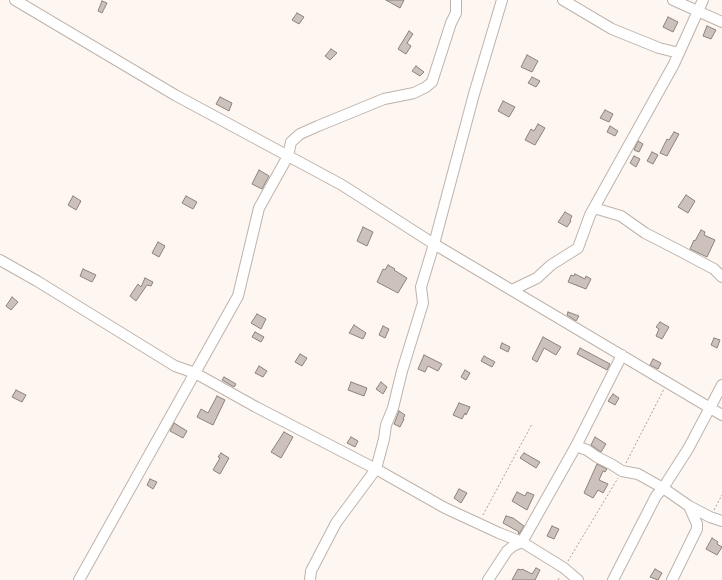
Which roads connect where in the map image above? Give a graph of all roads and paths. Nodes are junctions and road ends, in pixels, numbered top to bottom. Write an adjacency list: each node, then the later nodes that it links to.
1 (15, 0): 10 (street)
2 (456, 0): 10 (street)
3 (502, 0): 12 (street)
4 (562, 0): 9 (street)
5 (673, 0): 7 (street)
6 (703, 0): 7 (street)
7 (698, 11): 8 (street); 9 (street)
8 (722, 22)
9 (679, 53): 11 (street)
10 (288, 156): 12 (street); 17 (street)
11 (594, 208): 14 (street); 15 (street)
12 (434, 244): 15 (street); 24 (street)
13 (0, 260): 17 (street)
14 (722, 277)
15 (512, 290): 16 (street)
16 (622, 355): 18 (street); 23 (street)
17 (195, 373): 24 (street); 34 (street)
18 (668, 382): 20 (street); 25 (path)
19 (722, 385): 20 (street)
20 (710, 408): 21 (street); 26 (street)
21 (722, 415)
22 (532, 424): 31 (path)
23 (576, 446): 25 (street); 32 (street)
24 (376, 469): 31 (street); 35 (street)
25 (622, 471): 26 (street); 33 (path)
26 (663, 488): 28 (street); 39 (street)
27 (722, 495): 29 (path)
28 (690, 506): 29 (street); 40 (street)
29 (710, 517): 30 (street)
30 (722, 521)
31 (478, 523): 32 (street)
32 (522, 542): 33 (street); 36 (street)
33 (564, 568): 37 (path); 38 (street)
34 (79, 580)
35 (310, 580)
36 (488, 580)
37 (558, 580)
38 (578, 580)
39 (613, 580)
40 (672, 580)

